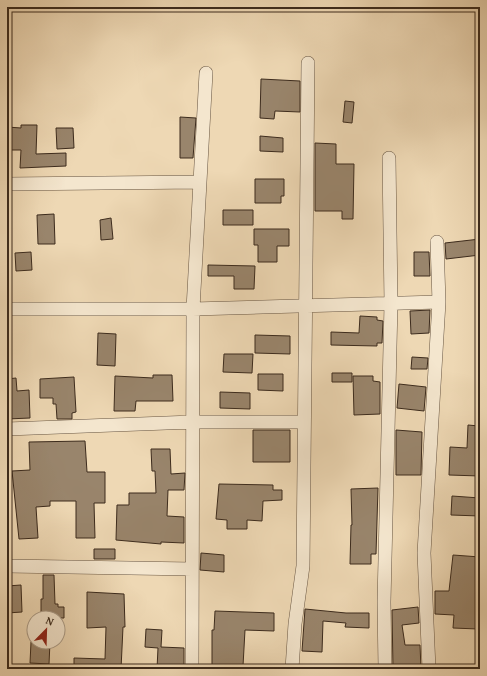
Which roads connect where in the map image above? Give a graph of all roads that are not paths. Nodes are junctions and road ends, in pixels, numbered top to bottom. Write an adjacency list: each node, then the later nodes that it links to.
1 (308, 63): 9 (street)
2 (206, 73): 4 (street)
3 (388, 158): 8 (street)
4 (199, 182): 5 (street); 11 (street)
5 (7, 184)
6 (437, 242): 7 (street)
7 (438, 302): 8 (street); 20 (street)
8 (390, 304): 9 (street); 19 (street)
9 (305, 307): 11 (street); 13 (street)
10 (7, 309): 11 (street)
11 (193, 309): 12 (street)
12 (193, 422): 13 (street); 14 (street); 16 (street)
13 (304, 422): 18 (street)
14 (7, 429)
15 (7, 566): 16 (street)
16 (192, 569): 17 (street)
17 (192, 669)
18 (292, 669)
19 (385, 669)
20 (429, 669)

